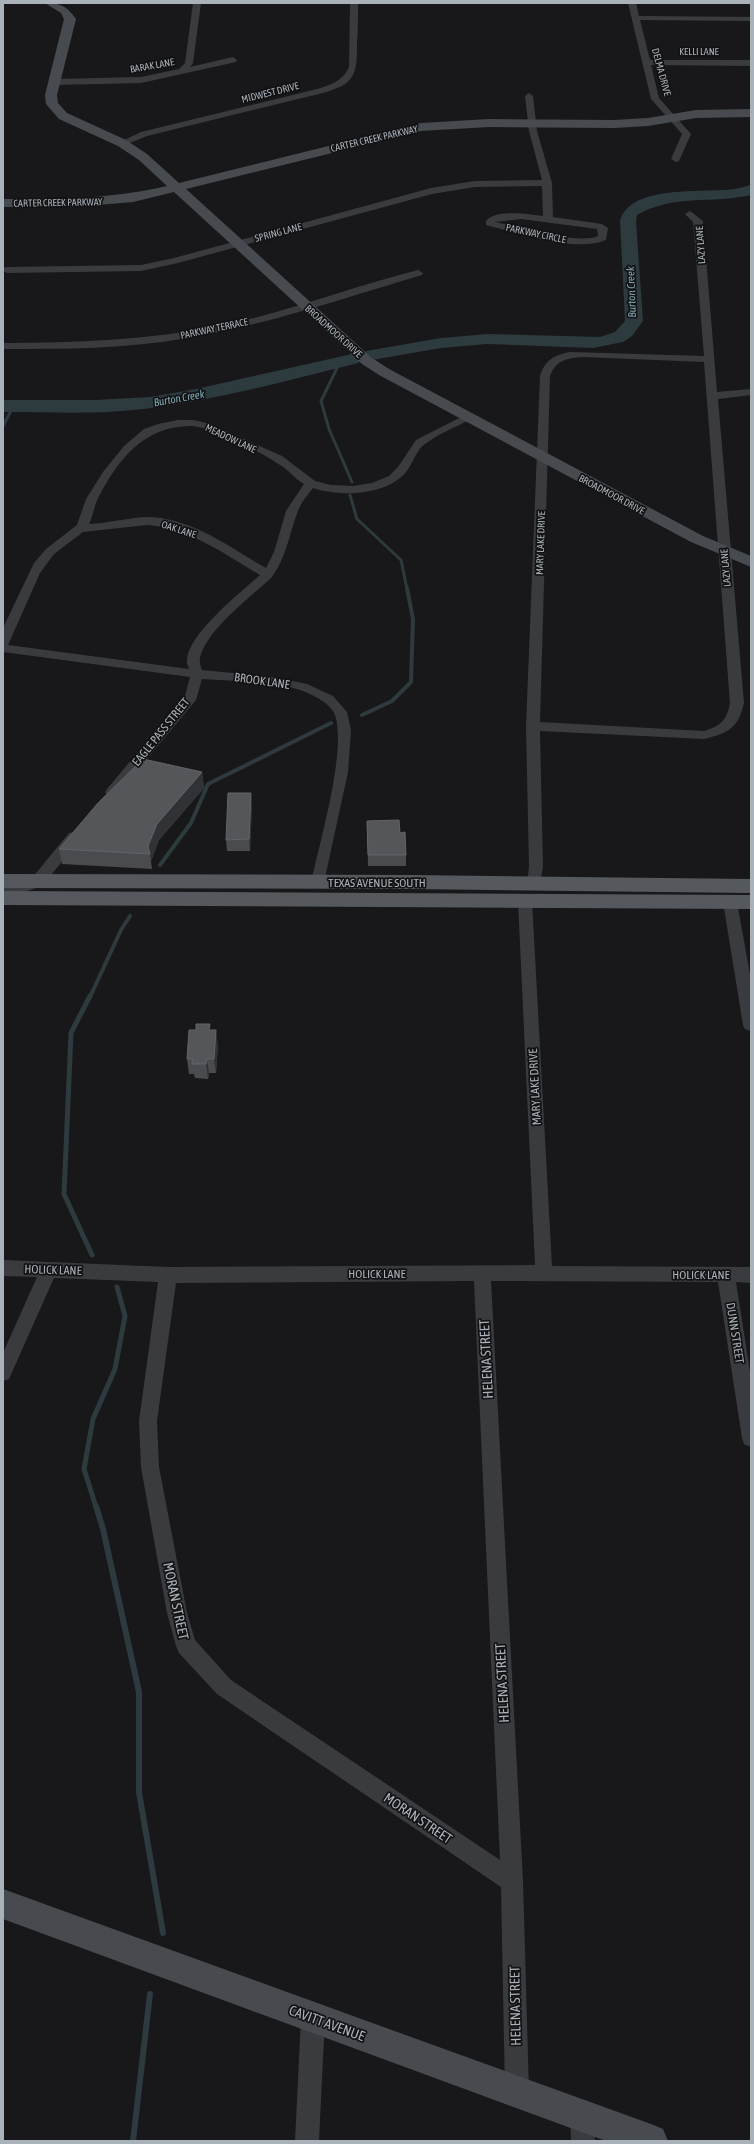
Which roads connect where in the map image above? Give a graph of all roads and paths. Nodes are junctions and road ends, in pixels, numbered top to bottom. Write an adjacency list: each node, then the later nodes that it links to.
1 (50, 3): 11 (street, BROADMOOR DRIVE)
2 (197, 3): 10 (street, BARAK LANE)
3 (354, 3): 16 (street, MIDWEST DRIVE)
4 (632, 3): 5 (street, DELMA DRIVE)
5 (637, 18): 6 (street); 8 (street, DELMA DRIVE)
6 (751, 19)
7 (233, 60): 10 (street)
8 (647, 62): 9 (street, KELLI LANE); 14 (street, DELMA DRIVE)
9 (751, 62)
10 (182, 71): 11 (street, BARAK LANE)
11 (55, 82): 16 (street, BROADMOOR DRIVE)
12 (529, 96): 15 (street)
13 (751, 113): 14 (street, CARTER CREEK PARKWAY)
14 (671, 118): 15 (street, CARTER CREEK PARKWAY); 17 (street, DELMA DRIVE)
15 (534, 123): 18 (street); 19 (street, CARTER CREEK PARKWAY)
16 (122, 143): 19 (street, BROADMOOR DRIVE)
17 (676, 159)
18 (547, 183): 22 (street); 23 (street, SPRING LANE)
19 (176, 188): 20 (street, CARTER CREEK PARKWAY); 23 (street, BROADMOOR DRIVE)
20 (3, 204)
21 (690, 214): 28 (street, LAZY LANE)
22 (548, 220): 22 (street, PARKWAY CIRCLE)
23 (236, 243): 24 (street, SPRING LANE); 26 (street, BROADMOOR DRIVE)
24 (7, 270)
25 (418, 273): 26 (street, PARKWAY TERRACE)
26 (306, 305): 27 (street, PARKWAY TERRACE); 31 (street, BROADMOOR DRIVE)
27 (3, 346)
28 (708, 360): 30 (street, LAZY LANE); 32 (street, MARY LAKE DRIVE)
29 (751, 392): 30 (street)
30 (711, 396): 35 (street, LAZY LANE)
31 (467, 417): 32 (street, BROADMOOR DRIVE); 33 (street, MEADOW LANE)
32 (543, 457): 35 (street, BROADMOOR DRIVE); 41 (street, MARY LAKE DRIVE)
33 (311, 483): 34 (street, MEADOW LANE); 37 (street, EAGLE PASS STREET)
34 (80, 528): 37 (street, OAK LANE); 38 (street, MEADOW LANE)
35 (724, 552): 36 (street, BROADMOOR DRIVE); 41 (street, LAZY LANE)
36 (751, 562)
37 (268, 574): 40 (street, EAGLE PASS STREET)
38 (3, 642)
39 (3, 648): 40 (street, BROOK LANE)
40 (197, 674): 42 (street, EAGLE PASS STREET); 46 (street, BROOK LANE)
41 (533, 726): 48 (street, MARY LAKE DRIVE)
42 (106, 799)
43 (80, 829): 45 (street)
44 (3, 881): 45 (main road, TEXAS AVENUE SOUTH)
45 (37, 882): 46 (main road, TEXAS AVENUE SOUTH); 49 (street)
46 (318, 882): 48 (main road, TEXAS AVENUE SOUTH)
47 (751, 886): 48 (main road)
48 (529, 892): 50 (main road, TEXAS AVENUE SOUTH); 51 (main road, TEXAS AVENUE SOUTH); 56 (street, MARY LAKE DRIVE)
49 (3, 894)
50 (3, 898)
51 (730, 902): 52 (main road, TEXAS AVENUE SOUTH); 53 (street)
52 (751, 902)
53 (751, 1025)
54 (3, 1268): 55 (street, HOLICK LANE)
55 (49, 1269): 58 (street, HOLICK LANE); 61 (street)
56 (544, 1273): 57 (street, HOLICK LANE); 59 (street, HOLICK LANE)
57 (482, 1274): 58 (street, HOLICK LANE); 63 (street, HELENA STREET)
58 (168, 1275): 63 (street, MORAN STREET)
59 (726, 1275): 60 (street, HOLICK LANE); 62 (street, DUNN STREET)
60 (751, 1275)
61 (3, 1373)
62 (751, 1438)
63 (512, 1881): 66 (street, HELENA STREET)
64 (3, 1904): 65 (street, CAVITT AVENUE)
65 (313, 2018): 66 (street, CAVITT AVENUE); 68 (street)
66 (517, 2092): 67 (street, CAVITT AVENUE)
67 (582, 2128): 69 (street, CAVITT AVENUE)
68 (306, 2141)
69 (651, 2141)

